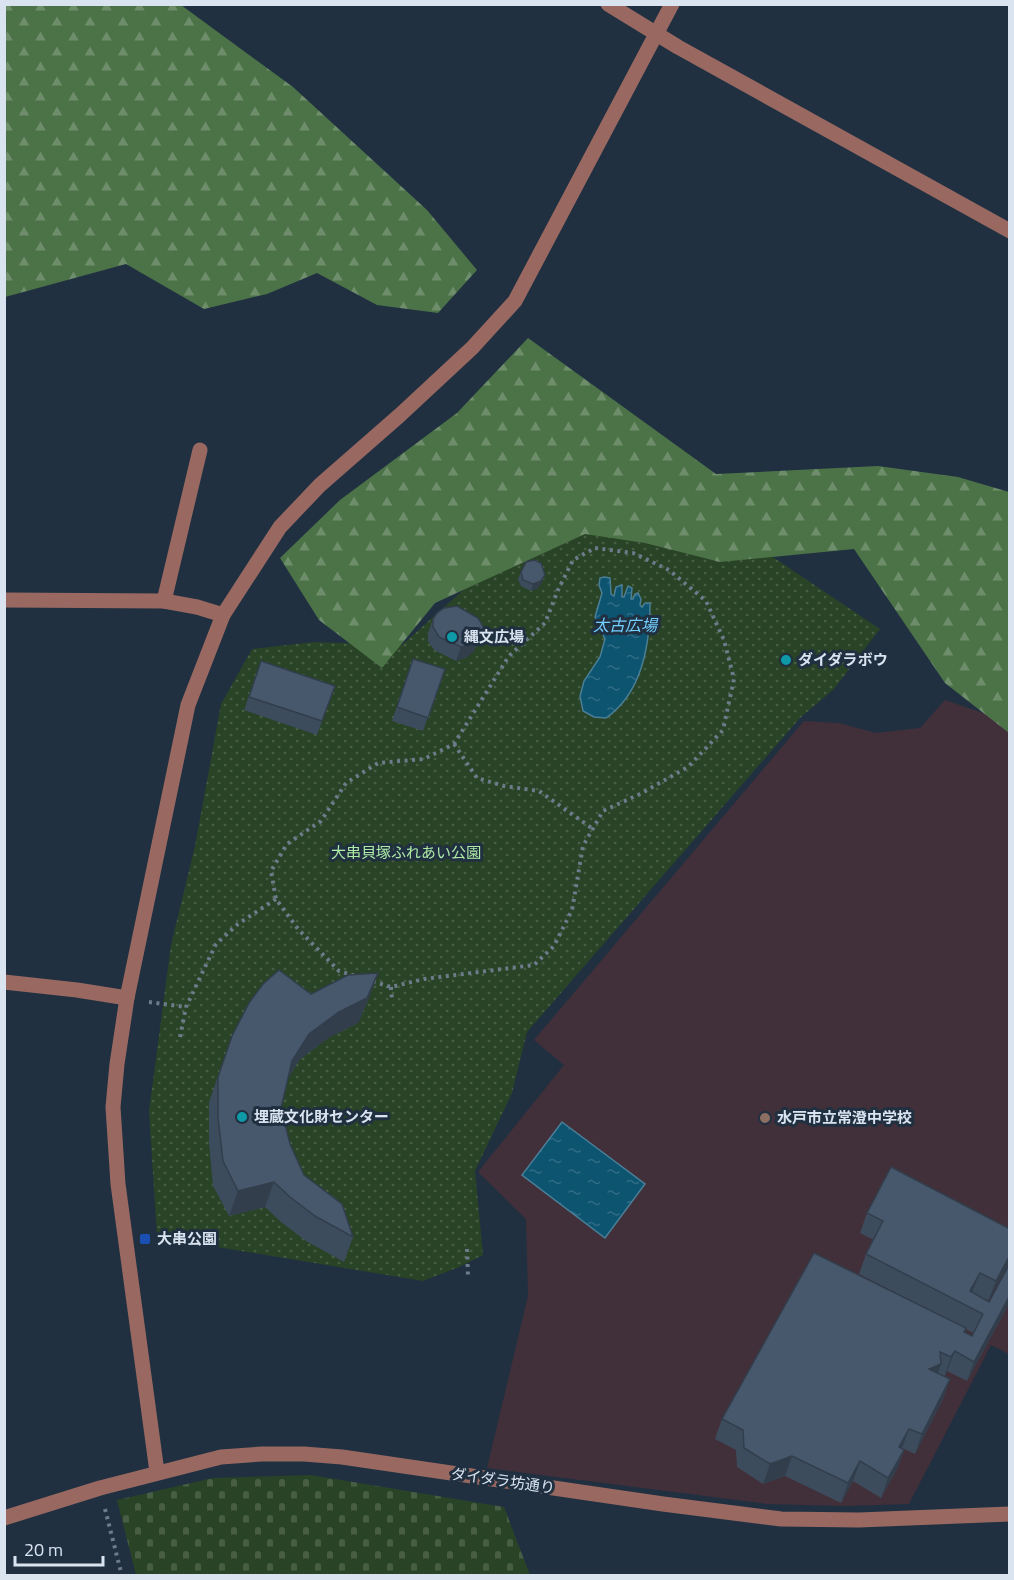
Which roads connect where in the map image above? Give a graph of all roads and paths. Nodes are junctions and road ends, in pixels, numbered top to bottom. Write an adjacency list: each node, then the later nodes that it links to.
1 (608, 4): 3 (street)
2 (672, 4): 3 (street)
3 (657, 34): 4 (street); 8 (street)
4 (1010, 231)
5 (200, 450): 7 (street)
6 (4, 600): 7 (street)
7 (164, 601): 8 (street)
8 (223, 615): 14 (street)
9 (454, 744): 10 (path); 10 (path); 11 (path)
10 (593, 829): 13 (path)
11 (276, 899): 13 (path); 16 (path)
12 (4, 982): 14 (street)
13 (391, 987): 15 (path)
14 (128, 998): 16 (path); 20 (street)
15 (392, 1000)
16 (186, 1007): 17 (path)
17 (180, 1037)
18 (467, 1250): 19 (path)
19 (468, 1275)
20 (157, 1472): 21 (street, ダイダラ坊通り); 22 (street, ダイダラ坊通り)
21 (100, 1488): 23 (street, ダイダラ坊通り); 24 (path)
22 (1010, 1514)
23 (4, 1518)
24 (122, 1575)

